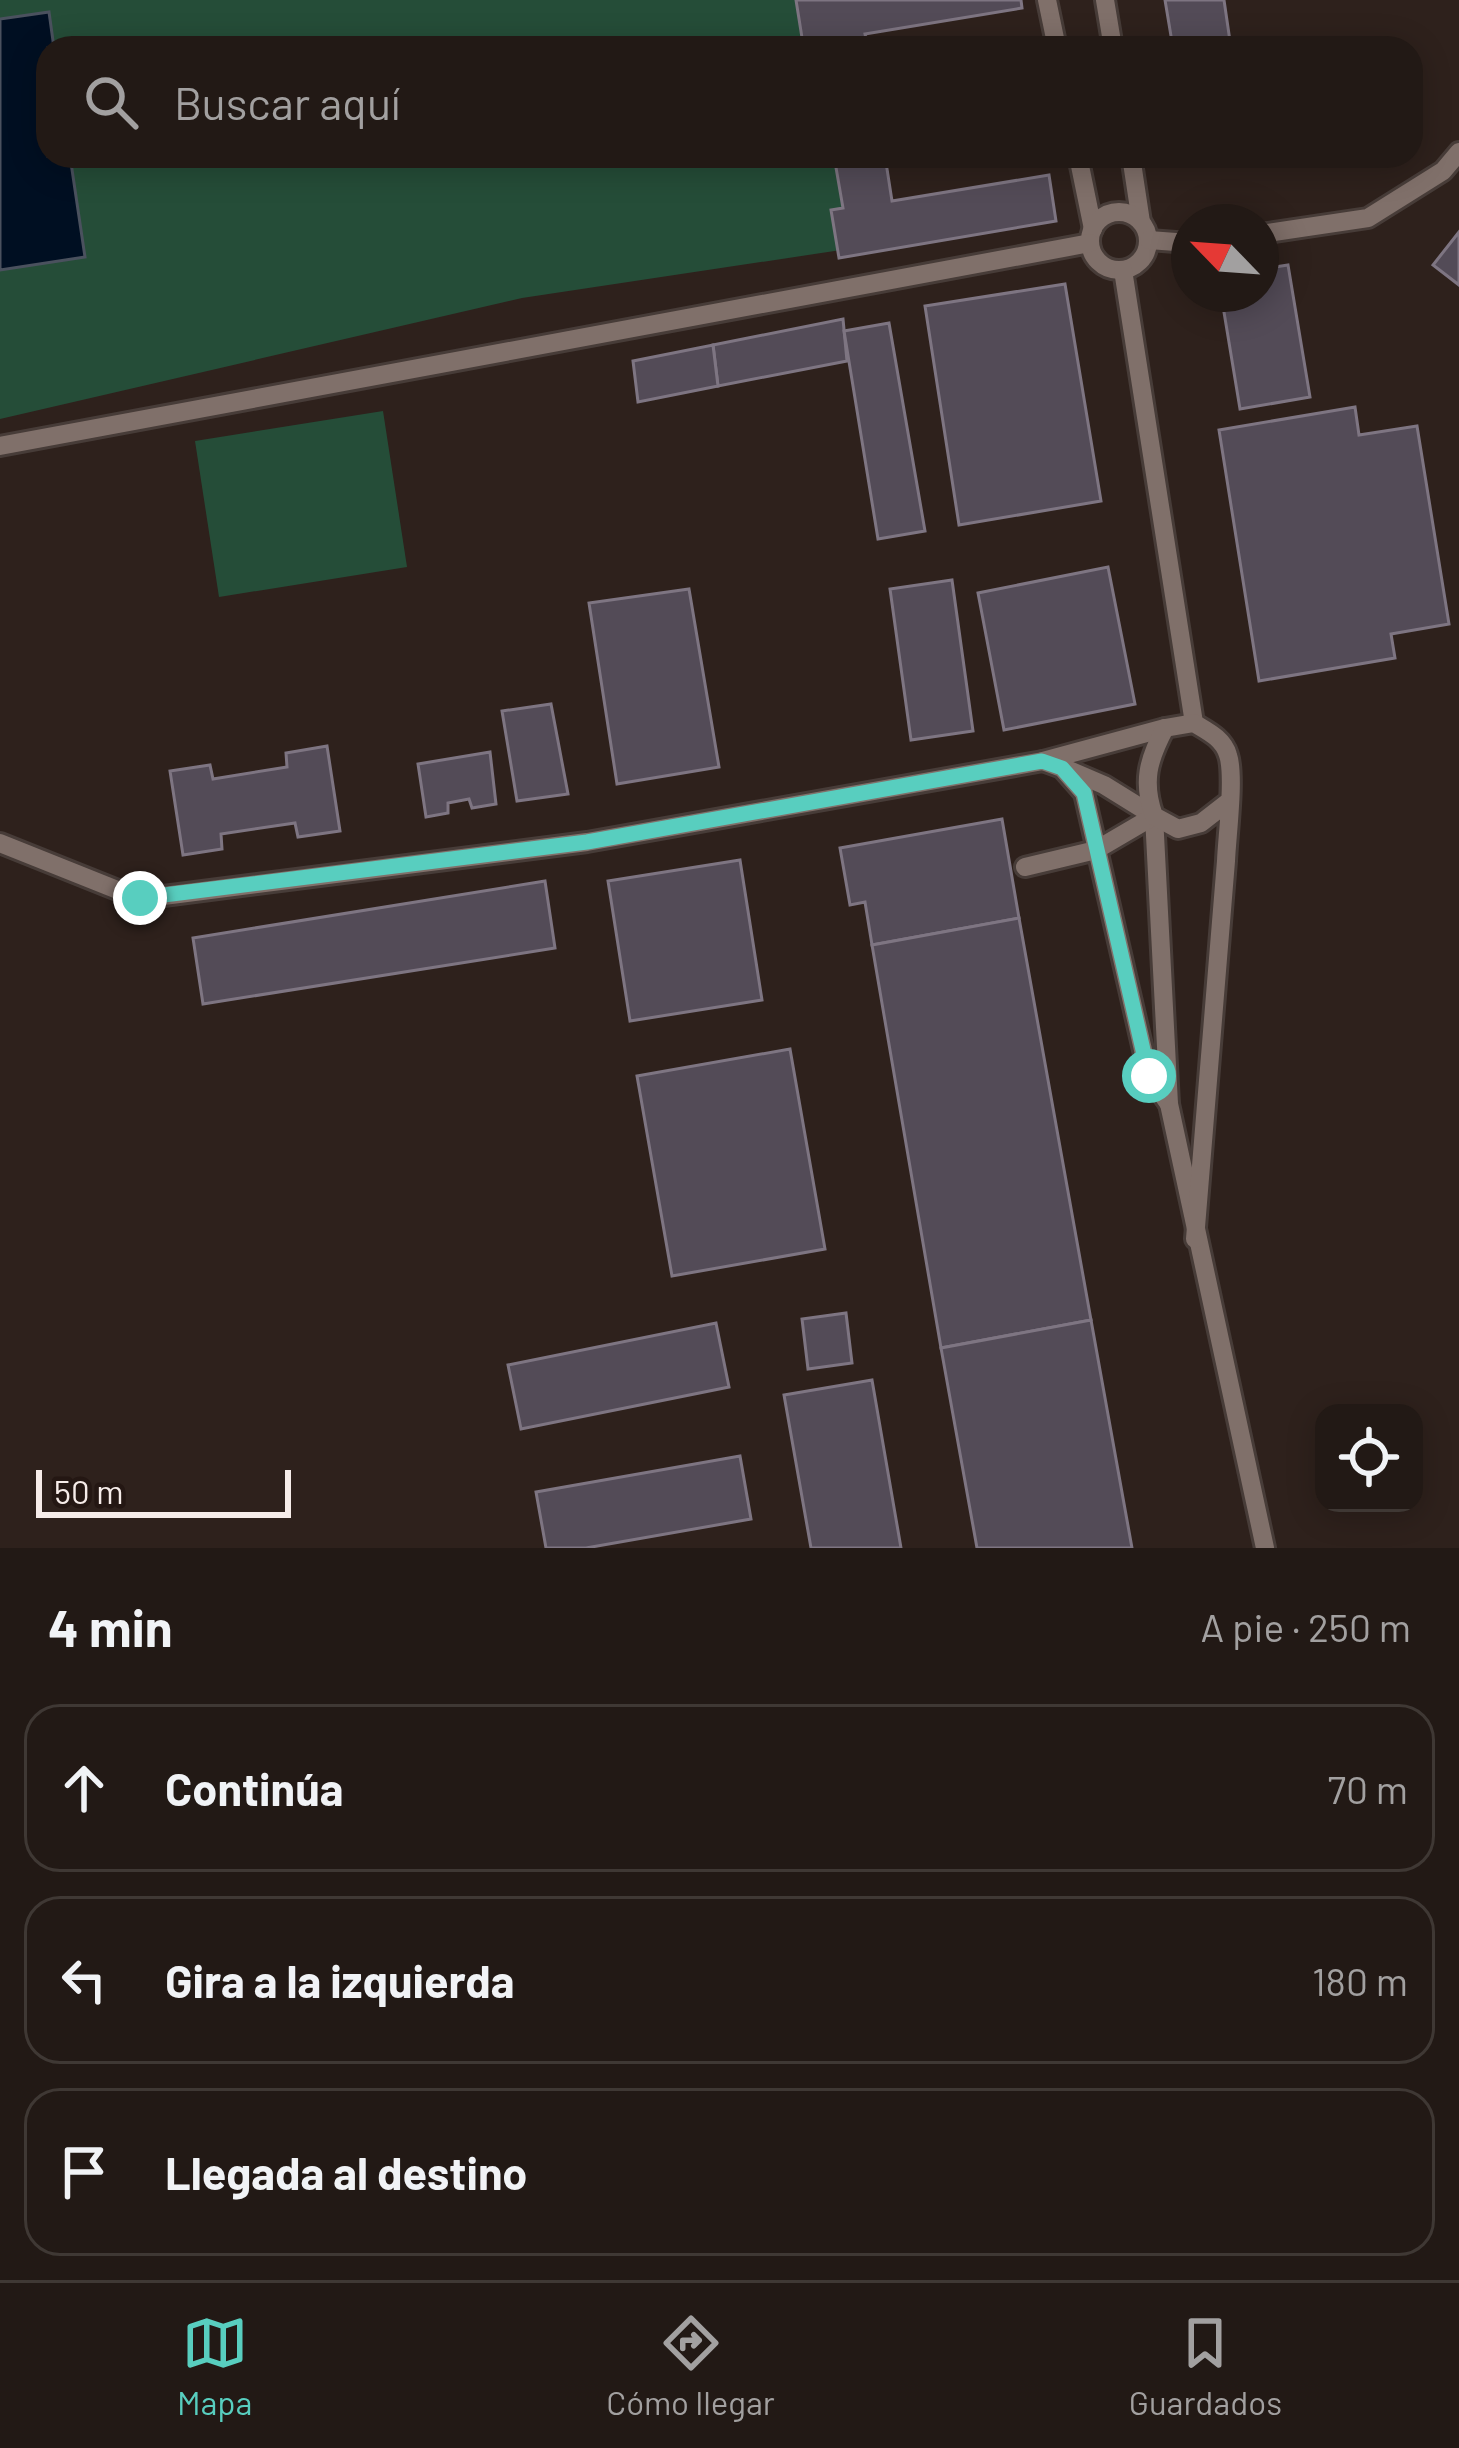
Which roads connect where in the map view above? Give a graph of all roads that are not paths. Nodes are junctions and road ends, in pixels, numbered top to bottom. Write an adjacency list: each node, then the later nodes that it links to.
1 (1047, 0): 3 (lane)
2 (1106, 0): 4 (lane)
3 (1054, 36)
4 (1111, 36)
5 (1459, 152): 9 (lane)
6 (1080, 168): 10 (lane)
7 (1132, 168): 8 (lane)
8 (1145, 231): 10 (lane); 11 (lane); 12 (lane)
9 (1279, 231)
10 (1092, 236): 12 (lane); 13 (lane)
11 (1171, 238)
12 (1123, 270): 14 (lane)
13 (0, 446)
14 (1194, 723): 15 (lane); 17 (lane)
15 (1165, 728): 16 (lane); 18 (lane)
16 (1052, 764): 18 (lane); 19 (lane); 20 (lane)
17 (1228, 802): 18 (lane); 23 (lane)
18 (1154, 817): 20 (lane); 22 (lane)
19 (0, 843)
20 (1096, 850): 21 (lane); 22 (lane)
21 (1025, 867)
22 (1169, 1104): 23 (lane)
23 (1196, 1239): 24 (lane)
24 (1265, 1548)

